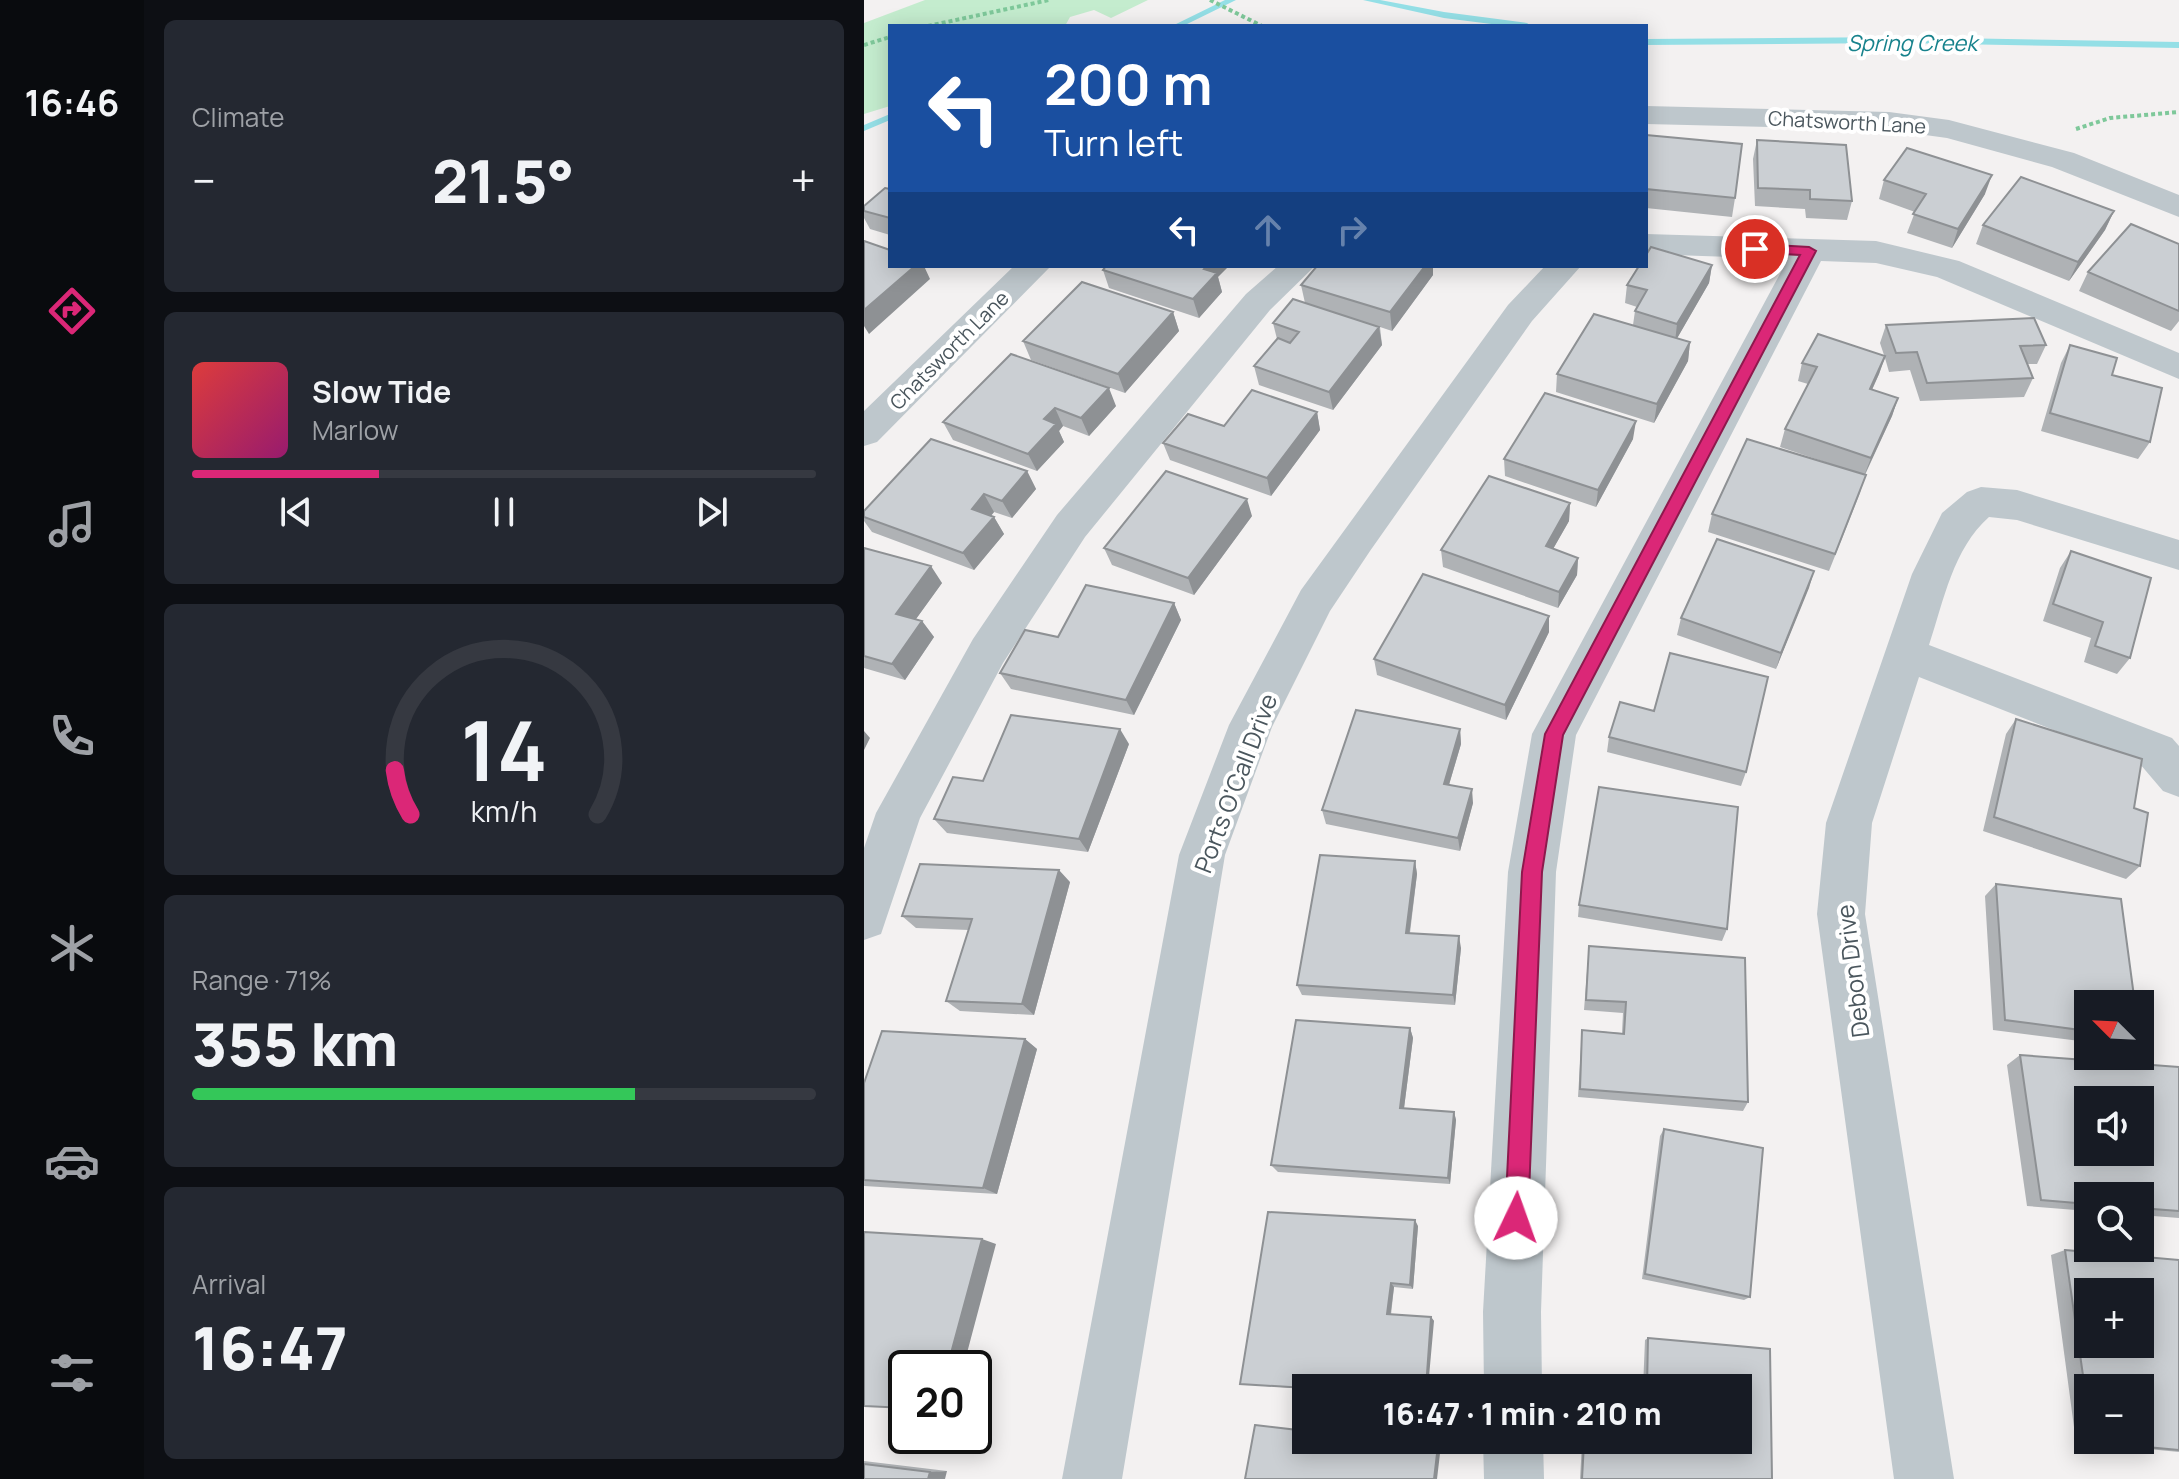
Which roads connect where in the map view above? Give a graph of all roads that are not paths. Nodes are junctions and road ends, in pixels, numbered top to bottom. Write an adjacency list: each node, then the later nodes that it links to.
1 (1648, 115): 2 (street, Chatsworth Lane)
2 (2179, 207)
3 (1648, 244): 4 (street)
4 (1809, 251): 8 (street); 14 (street)
5 (1032, 268): 9 (street, Chatsworth Lane)
6 (1296, 268): 13 (street)
7 (1562, 268): 16 (street, Ports O'Call Drive)
8 (2179, 367)
9 (864, 433)
10 (2179, 555): 11 (street, Debon Drive)
11 (1906, 654): 12 (street); 18 (street, Debon Drive)
12 (2179, 777)
13 (864, 918)
14 (1513, 1374)
15 (1513, 1454): 17 (street)
16 (1092, 1479)
17 (1514, 1479)
18 (1924, 1479)

